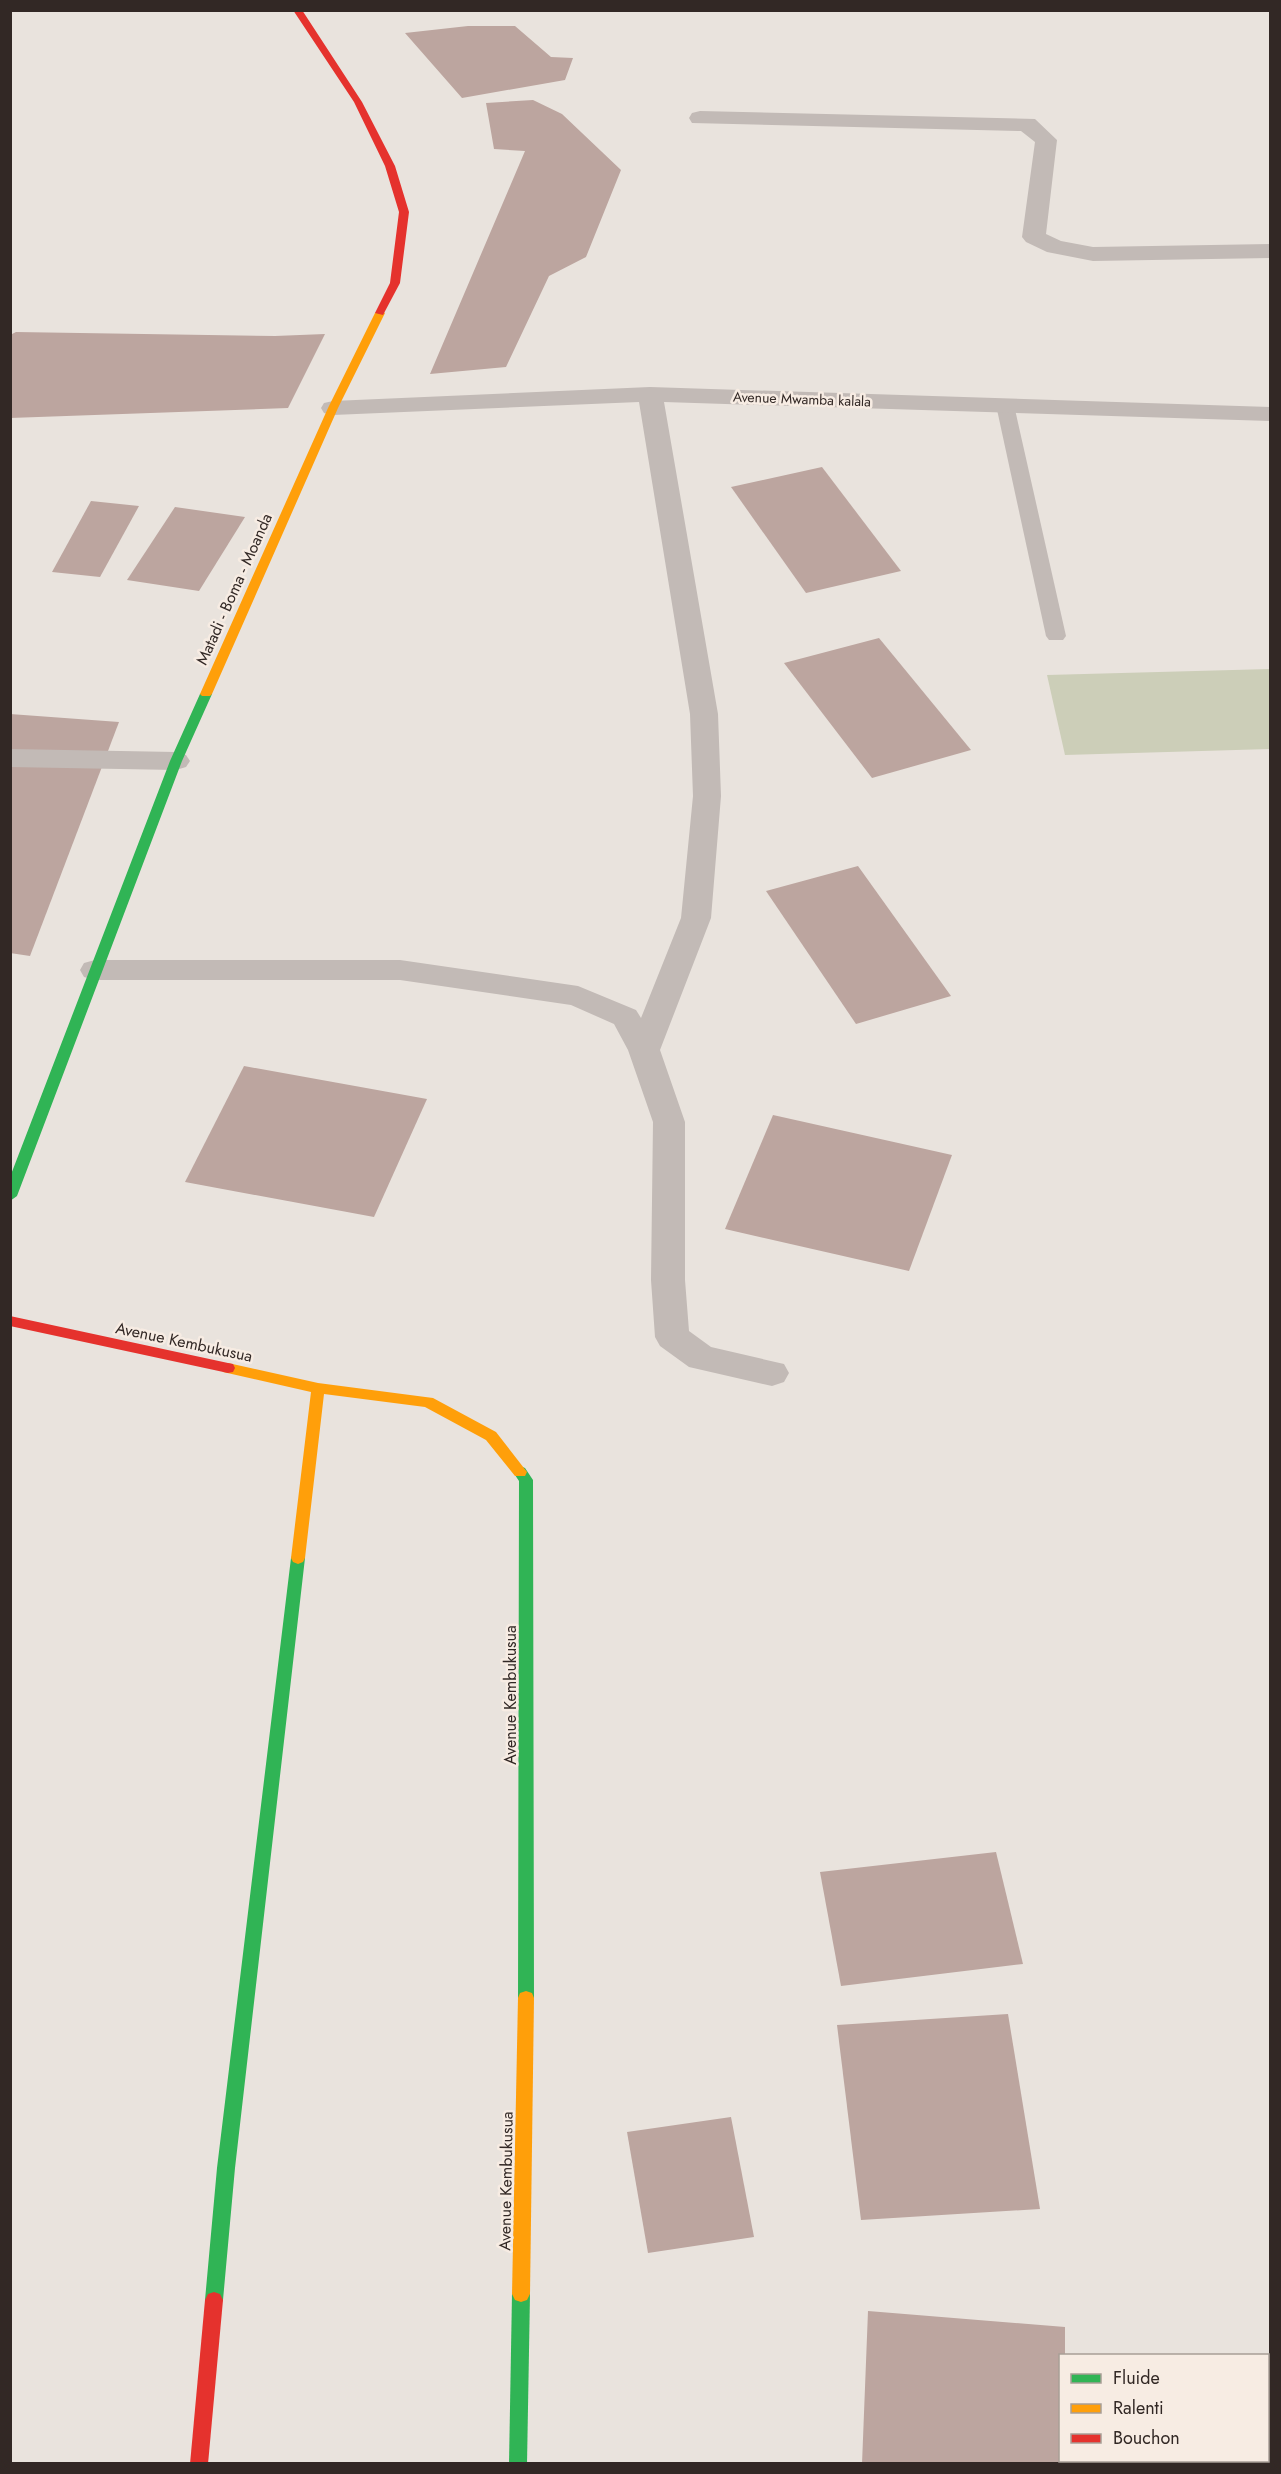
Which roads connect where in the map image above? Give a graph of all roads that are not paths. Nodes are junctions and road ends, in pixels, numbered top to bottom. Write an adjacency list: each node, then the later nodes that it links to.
1 (297, 10): 6 (main road, Matadi - Boma - Moanda)
2 (700, 118): 3 (street)
3 (1270, 251)
4 (651, 394): 5 (street, Avenue Mwamba kalala); 6 (street, Avenue Mwamba kalala); 12 (street)
5 (1005, 405): 7 (street, Avenue Mwamba kalala); 8 (lane)
6 (333, 408): 10 (main road, Matadi - Boma - Moanda)
7 (1270, 414)
8 (1056, 636)
9 (10, 758): 10 (street)
10 (176, 761): 11 (main road, Matadi - Boma - Moanda)
11 (95, 970): 12 (street); 13 (main road, Matadi - Boma - Moanda)
12 (644, 1050): 15 (street)
13 (10, 1196)
14 (10, 1321): 16 (main road, Avenue Kembukusua)
15 (772, 1373)
16 (318, 1388): 17 (main road); 18 (main road, Avenue Kembukusua)
17 (199, 2463)
18 (518, 2463)

